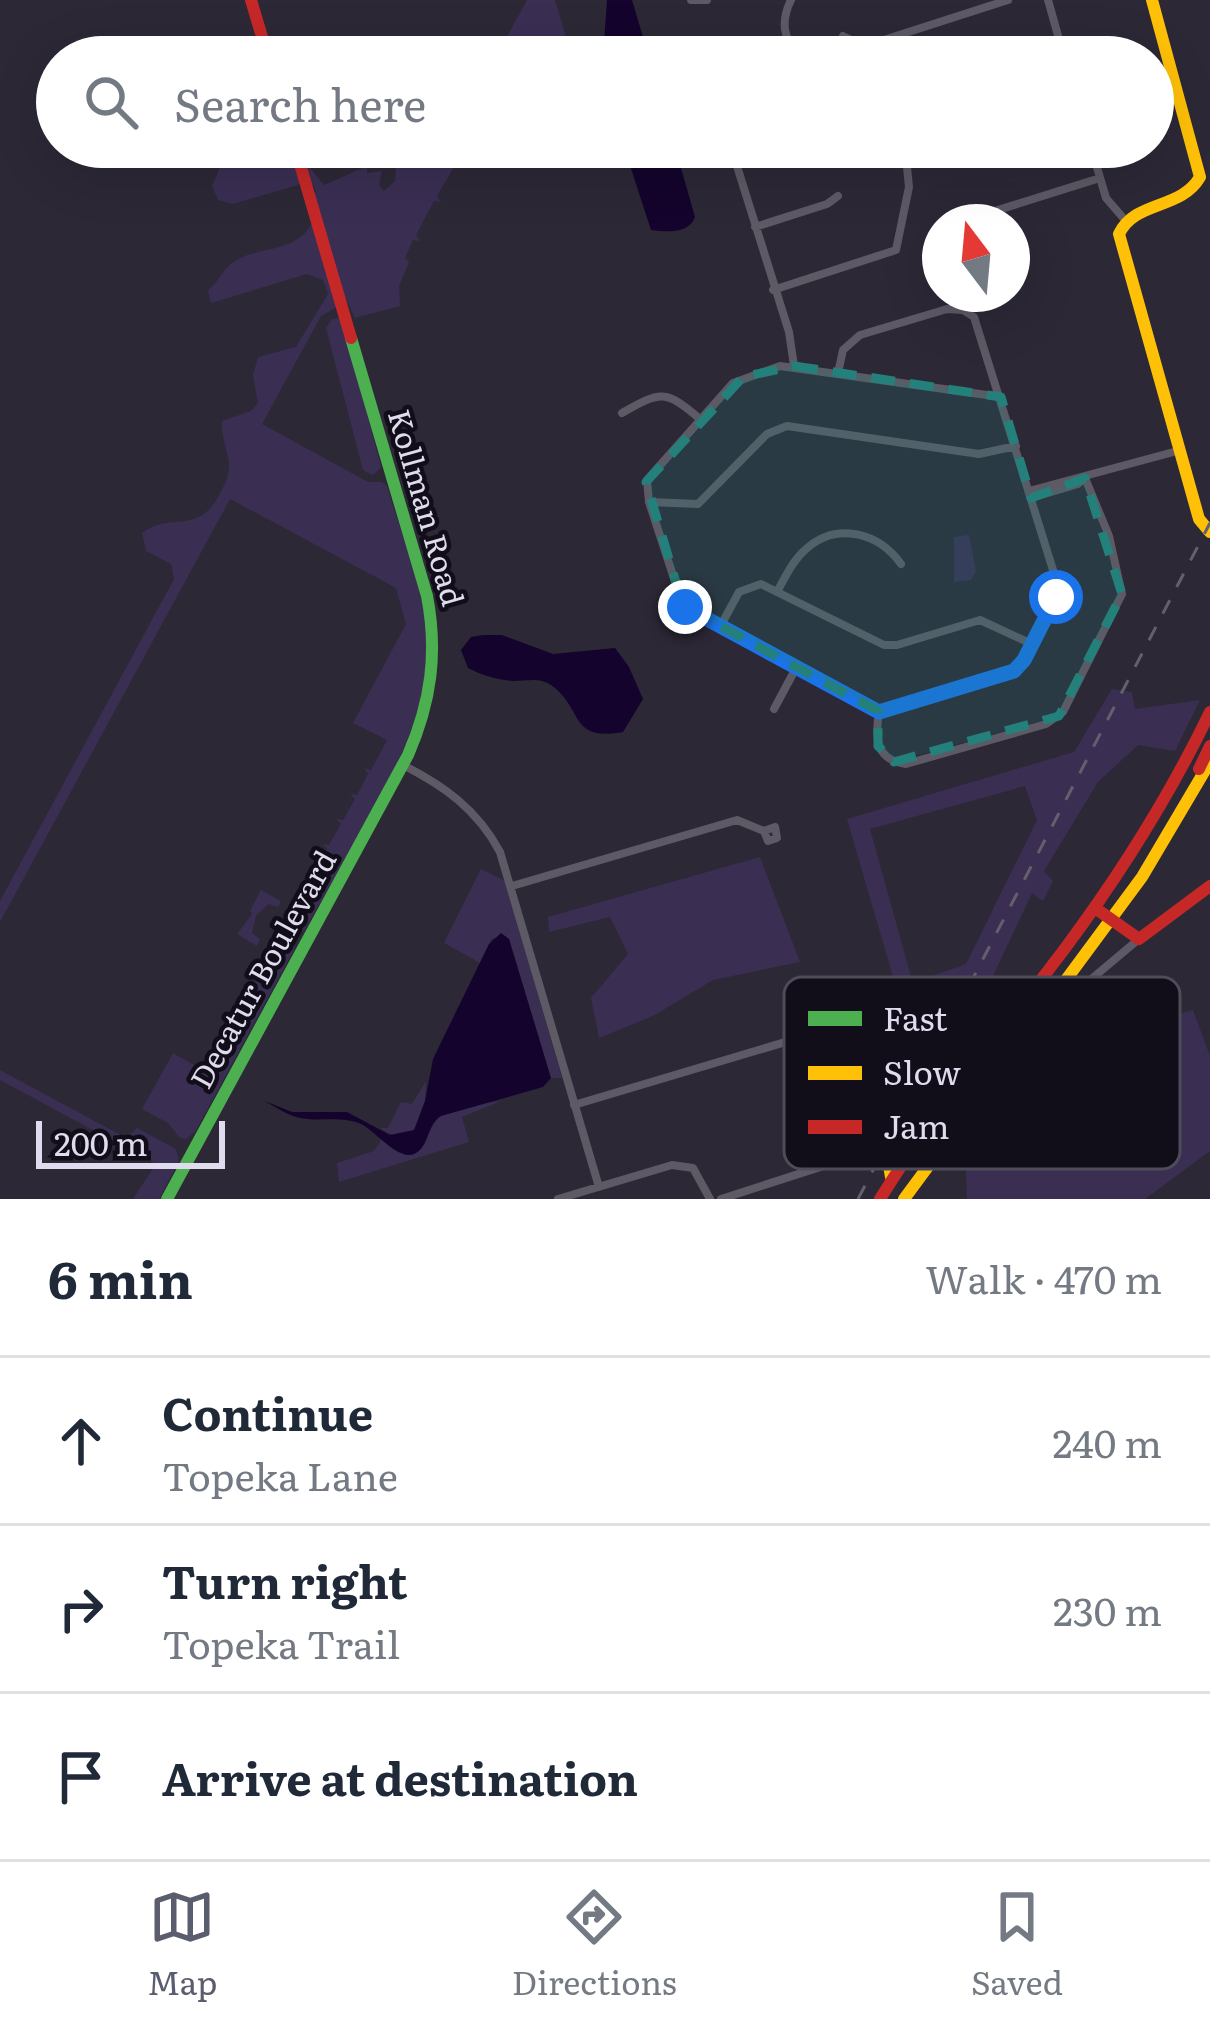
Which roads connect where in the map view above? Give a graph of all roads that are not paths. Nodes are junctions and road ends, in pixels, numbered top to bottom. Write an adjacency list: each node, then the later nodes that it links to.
1 (251, 0): 8 (street)
2 (691, 0): 3 (street)
3 (707, 0)
4 (791, 0): 9 (street)
5 (1007, 0): 10 (street)
6 (1048, 0): 11 (street)
7 (1152, 0): 12 (street)
8 (262, 36)
9 (786, 36)
10 (896, 36)
11 (1058, 36)
12 (1162, 36)
13 (1174, 79): 21 (street)
14 (301, 168): 45 (street, Kollman Road)
15 (737, 168): 22 (street)
16 (907, 168): 23 (street)
17 (1097, 168): 18 (street)
18 (1100, 178): 20 (street); 21 (street)
19 (838, 196): 22 (street)
20 (1017, 204)
21 (1125, 220): 30 (street)
22 (755, 226): 23 (street)
23 (773, 290): 24 (street)
24 (794, 366): 25 (street); 28 (street)
25 (838, 374): 26 (street); 26 (street)
26 (1001, 397): 29 (street)
27 (622, 413): 28 (street)
28 (700, 419): 33 (street)
29 (1016, 446): 32 (street); 33 (street)
30 (1182, 449): 31 (street); 34 (street)
31 (1085, 478): 32 (street); 41 (street)
32 (1030, 494): 38 (street)
33 (649, 502): 37 (street)
34 (1210, 532)
35 (902, 564): 36 (street)
36 (778, 590): 37 (street); 38 (street)
37 (720, 627): 39 (street)
38 (1032, 644): 41 (street)
39 (796, 668): 40 (street); 41 (street)
40 (774, 709)
41 (879, 712)
42 (1210, 712): 50 (street)
43 (1210, 746): 46 (street)
44 (1210, 762): 46 (street)
45 (403, 765): 48 (street); 64 (street, Decatur Boulevard)
46 (1194, 793): 51 (street)
47 (764, 830): 48 (street)
48 (512, 886): 57 (street)
49 (1210, 886): 52 (street)
50 (1095, 908): 51 (street); 53 (street)
51 (1112, 921): 52 (street); 54 (street)
52 (1138, 939): 55 (street)
53 (1042, 977)
54 (1068, 977)
55 (1094, 977)
56 (784, 1043): 57 (street)
57 (574, 1105): 63 (street)
58 (815, 1169): 67 (street)
59 (889, 1169): 62 (street)
60 (899, 1169): 62 (street)
61 (925, 1169): 69 (street)
62 (891, 1180): 68 (street)
63 (598, 1187): 65 (street); 66 (street)
64 (166, 1199)
65 (558, 1199)
66 (710, 1199)
67 (722, 1199)
68 (880, 1199)
69 (904, 1199)

